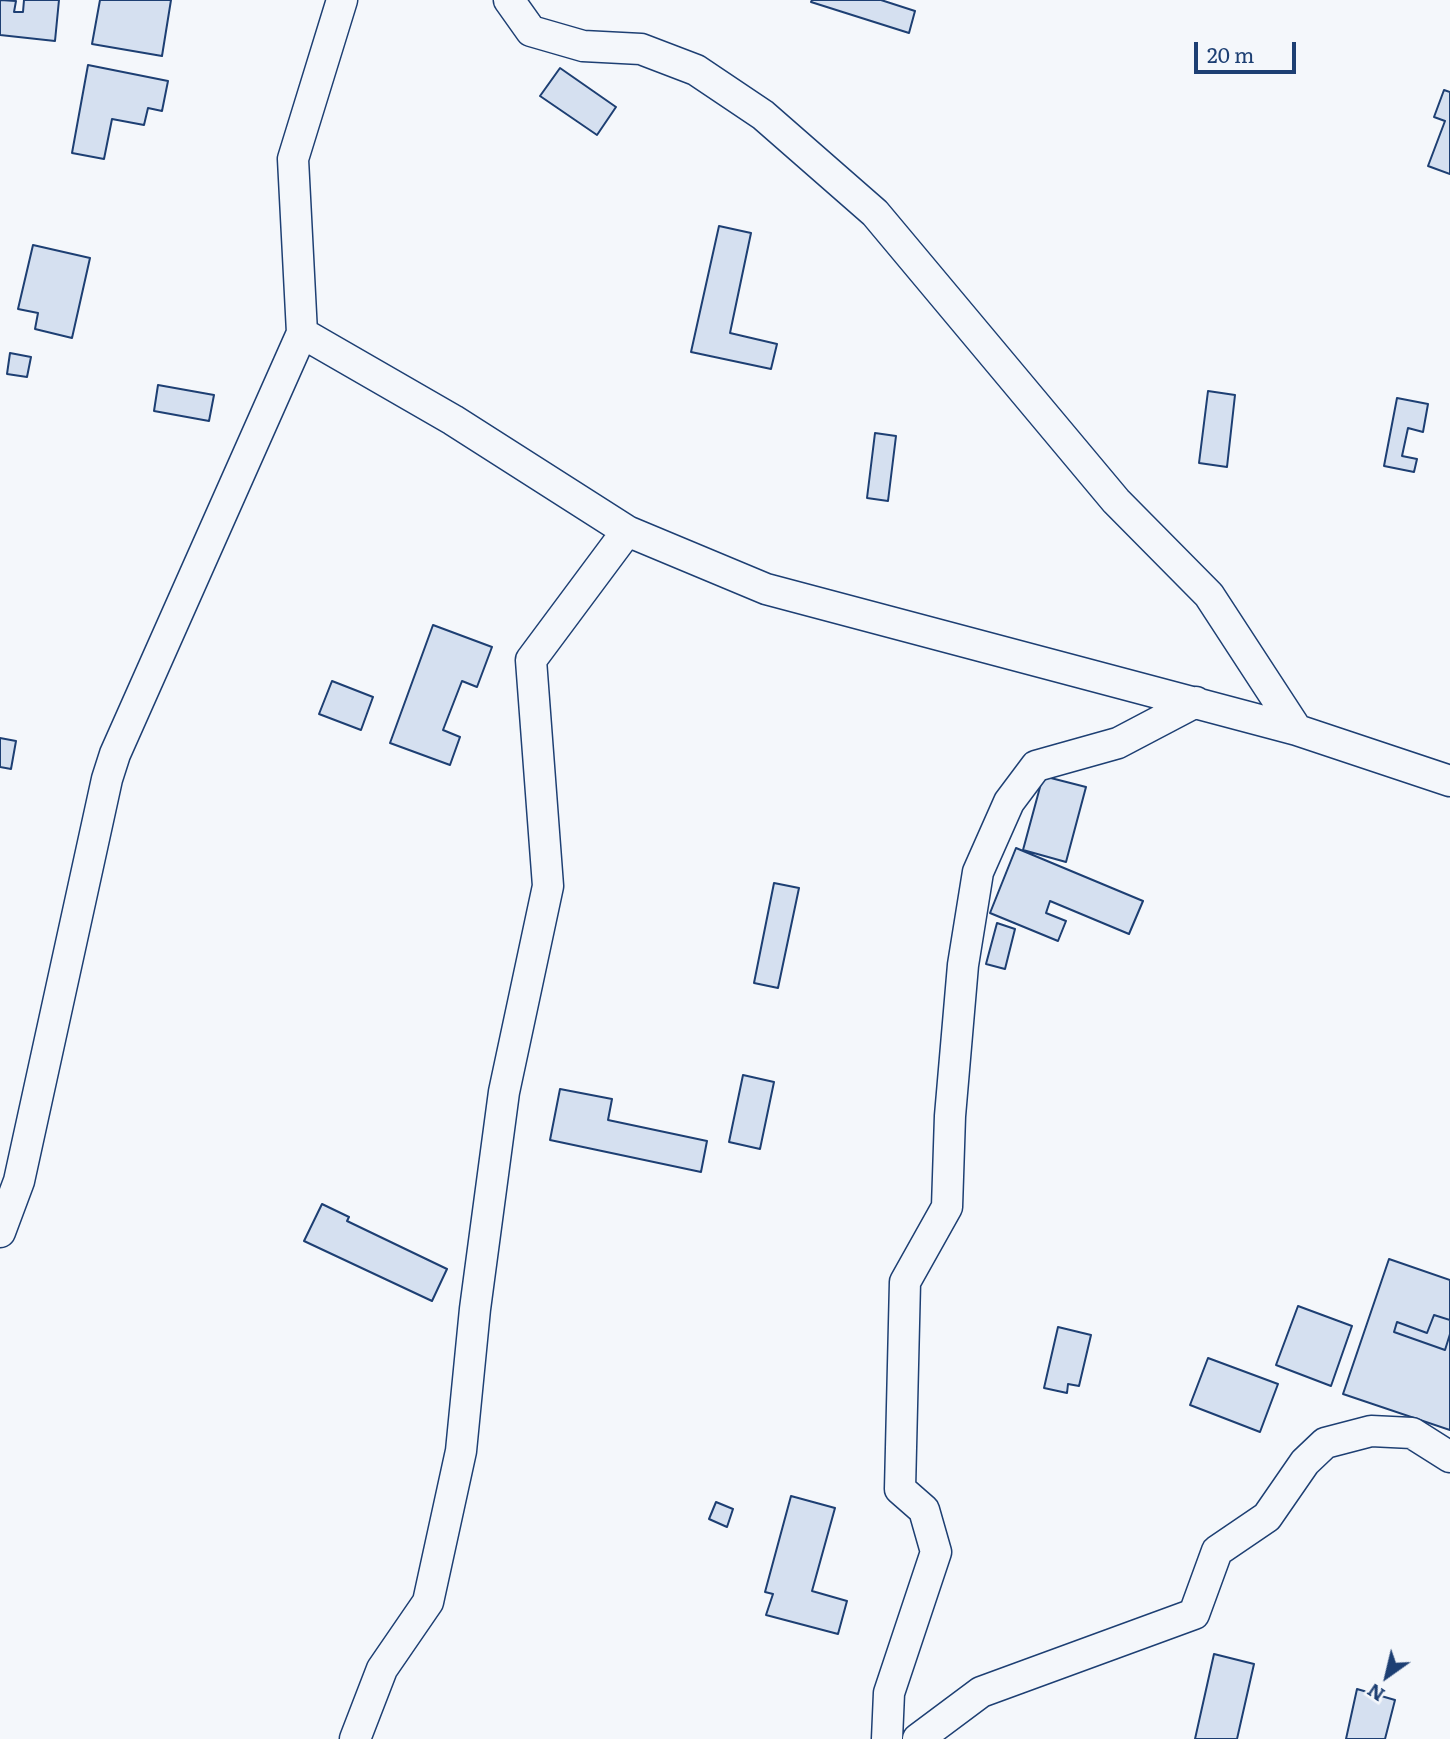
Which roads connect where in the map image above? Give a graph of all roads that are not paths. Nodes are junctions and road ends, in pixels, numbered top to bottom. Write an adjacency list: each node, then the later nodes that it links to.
1 (342, 0): 3 (street)
2 (509, 0): 6 (street)
3 (302, 333): 4 (street); 8 (street)
4 (627, 531): 5 (street); 10 (street)
5 (1196, 702): 6 (street); 11 (street)
6 (1297, 730): 7 (street)
7 (1450, 781)
8 (0, 1232)
9 (1450, 1457): 12 (street)
10 (355, 1739)
11 (887, 1739)
12 (918, 1739)

